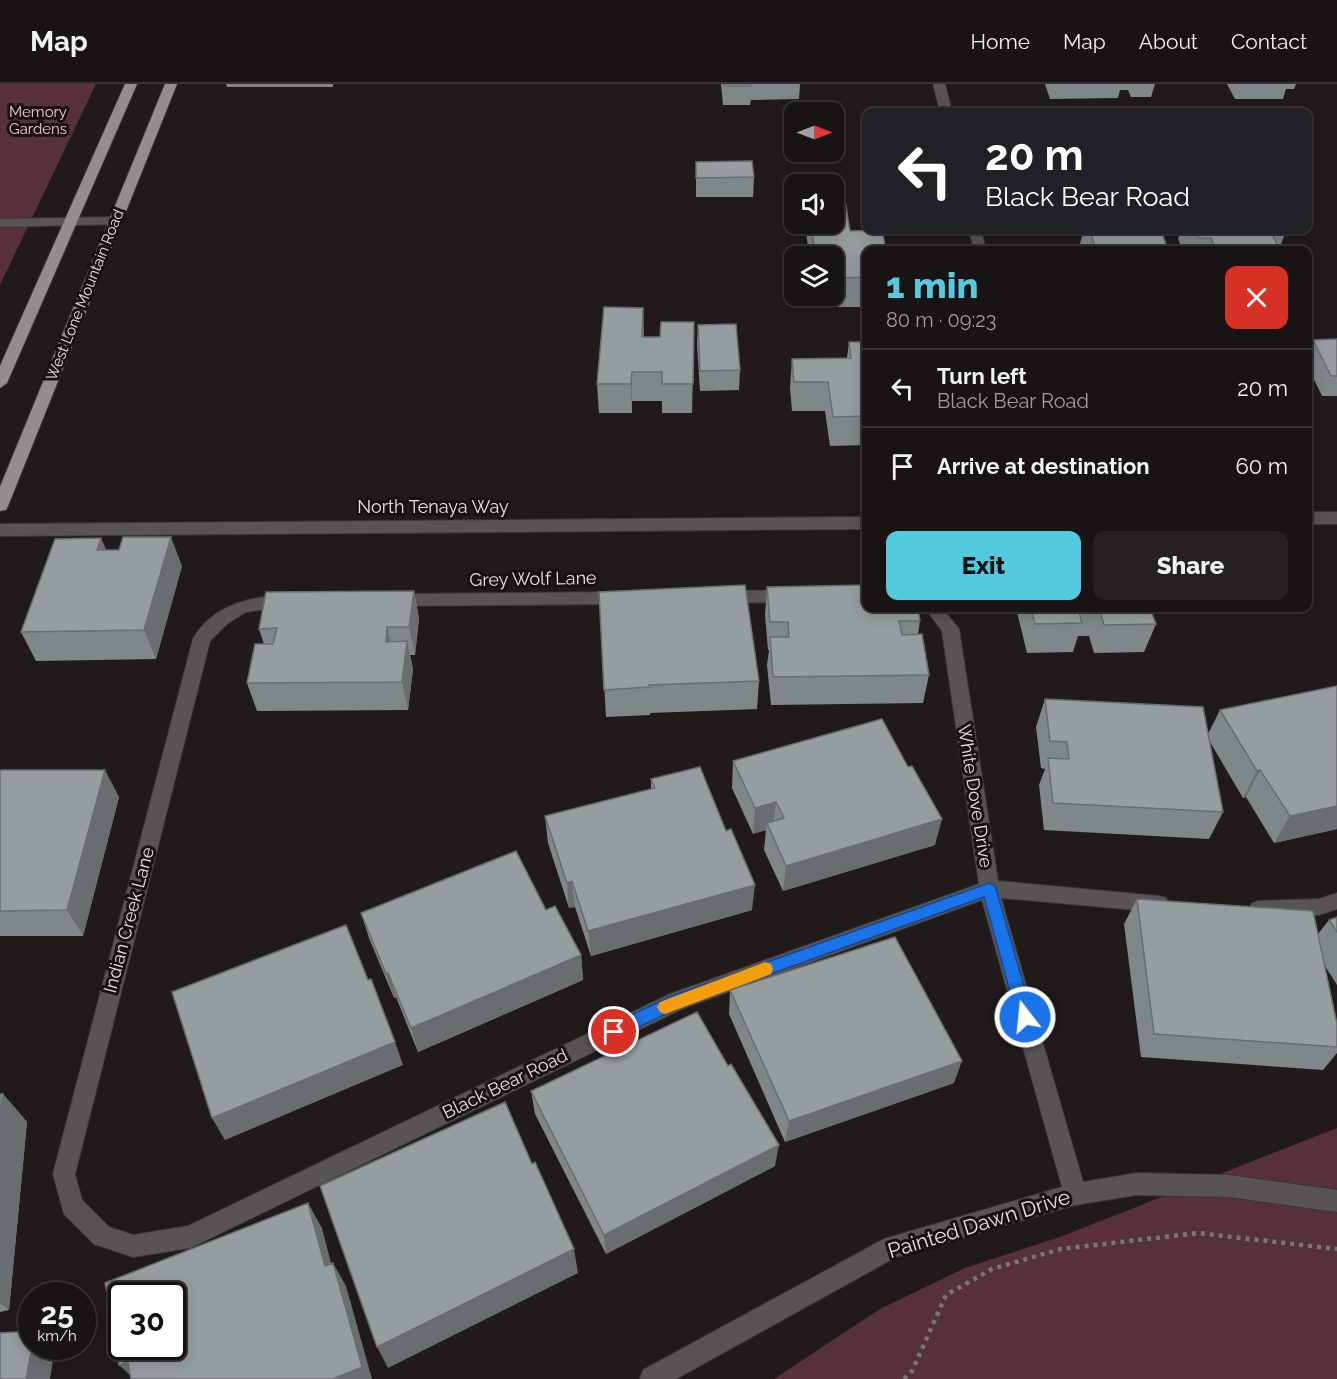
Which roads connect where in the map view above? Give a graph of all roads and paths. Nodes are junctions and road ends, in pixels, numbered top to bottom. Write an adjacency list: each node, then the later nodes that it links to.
1 (131, 84): 5 (main road)
2 (171, 84): 6 (main road, West Lone Mountain Road)
3 (939, 84): 4 (street)
4 (945, 108)
5 (70, 222): 6 (street); 7 (street); 8 (main road)
6 (115, 222): 9 (main road, West Lone Mountain Road)
7 (0, 223)
8 (0, 383)
9 (0, 507)
10 (1312, 518): 11 (street)
11 (1337, 518)
12 (862, 523): 13 (street, North Tenaya Way)
13 (0, 530)
14 (807, 596): 15 (street)
15 (711, 597)
16 (639, 598): 17 (street, Grey Wolf Lane)
17 (376, 600)
18 (304, 601): 26 (street, Indian Creek Lane)
19 (937, 612): 20 (street, White Dove Drive)
20 (989, 889): 22 (street, Black Bear Road); 24 (street, White Dove Drive); 26 (street, Black Bear Road)
21 (1337, 901): 23 (street)
22 (1178, 906)
23 (1238, 911)
24 (1075, 1194): 25 (street, Painted Dawn Drive); 28 (street, Painted Dawn Drive)
25 (1337, 1201)
26 (102, 1236)
27 (1337, 1249): 29 (path)
28 (652, 1379)
29 (904, 1379)

